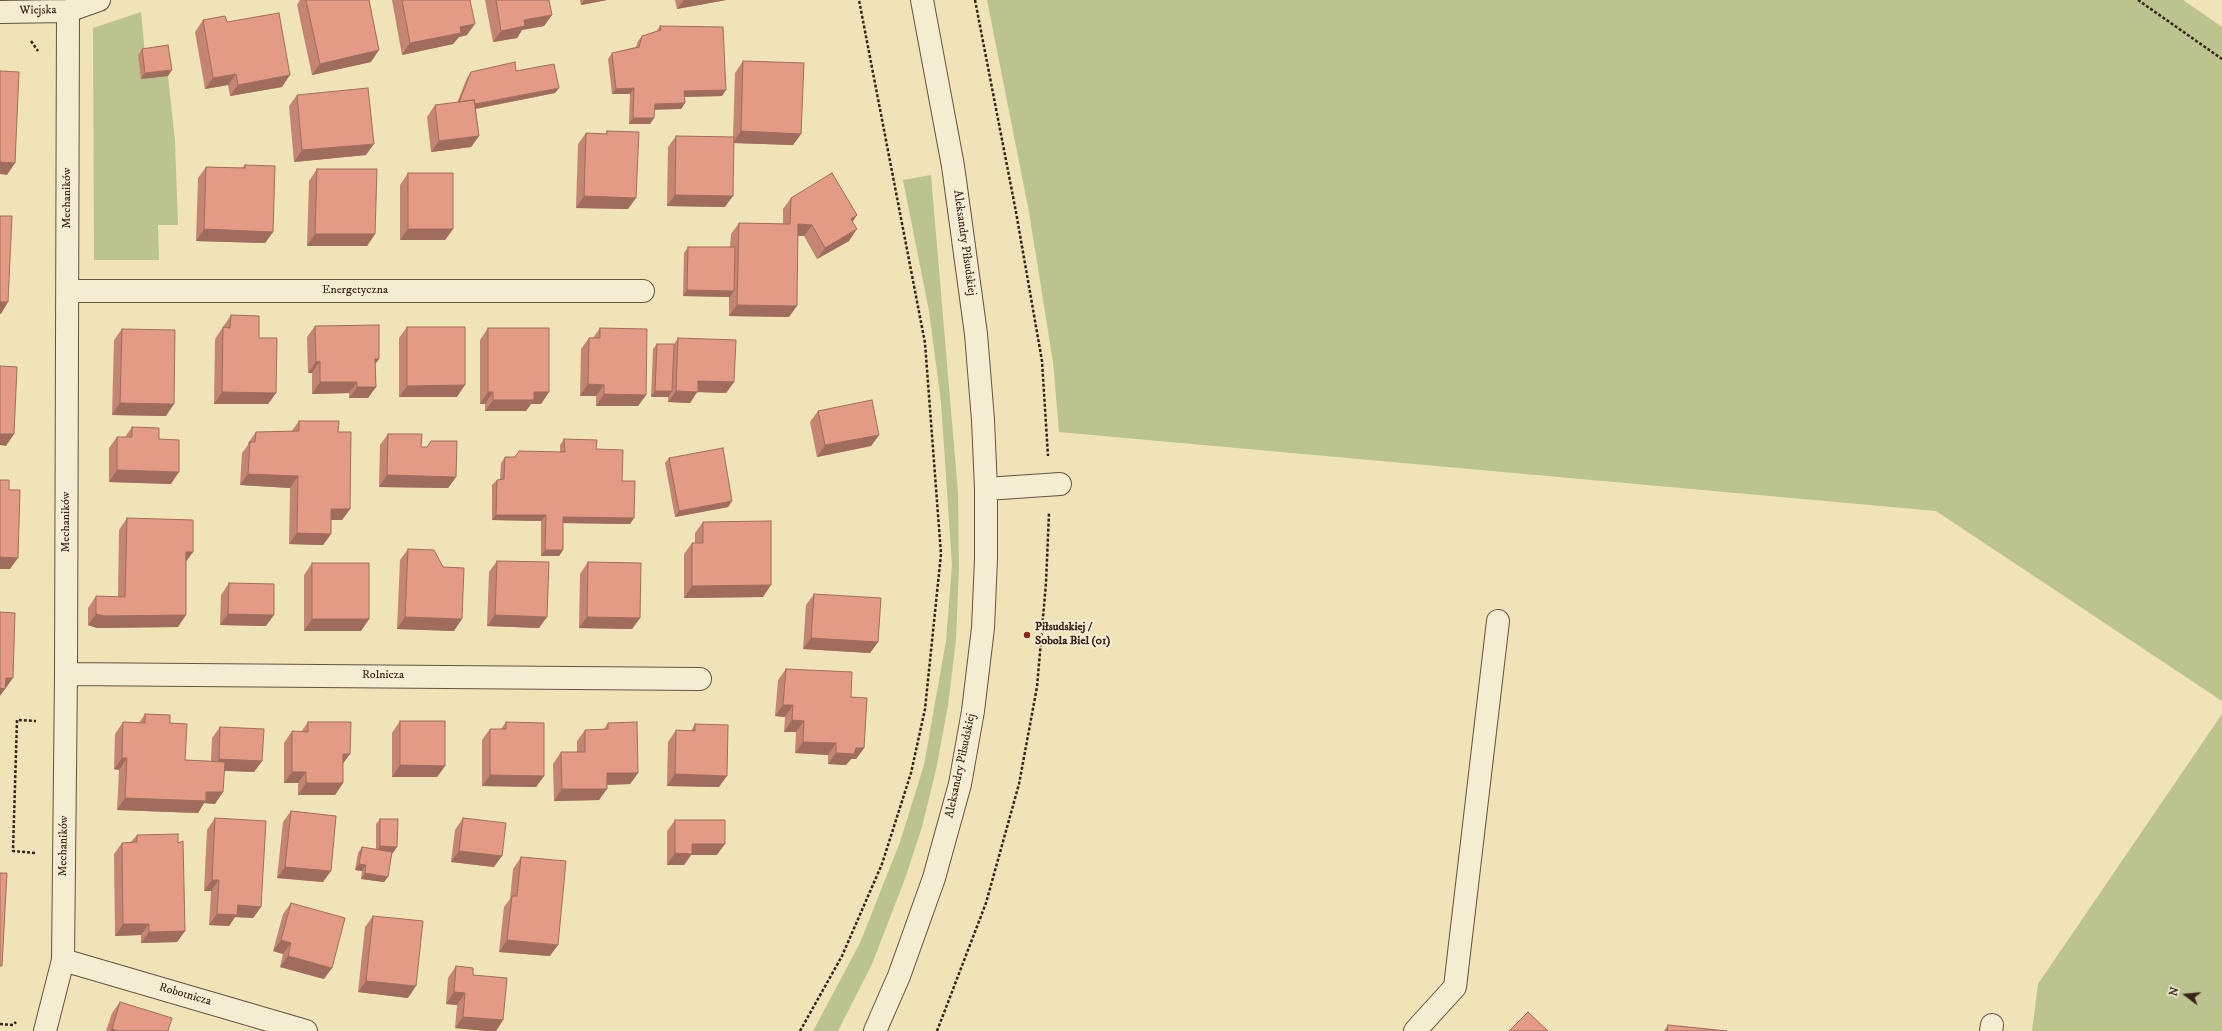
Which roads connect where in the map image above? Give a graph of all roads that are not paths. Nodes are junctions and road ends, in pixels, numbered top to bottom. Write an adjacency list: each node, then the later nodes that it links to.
1 (99, 0): 3 (street, Wiejska)
2 (922, 0): 8 (street, Aleksandry Piłsudskiej)
3 (68, 11): 4 (street, Wiejska); 6 (street, Mechaników)
4 (0, 12)
5 (643, 291): 6 (street, Energetyczna)
6 (68, 292): 10 (street, Mechaników)
7 (1060, 484): 8 (street)
8 (986, 489): 15 (street, Aleksandry Piłsudskiej)
9 (1498, 621): 16 (street)
10 (66, 674): 11 (street, Rolnicza); 12 (street, Mechaników)
11 (700, 679)
12 (63, 960): 13 (street, Mechaników); 14 (street, Robotnicza)
13 (45, 1031)
14 (306, 1031)
15 (875, 1031)
16 (1415, 1031)

